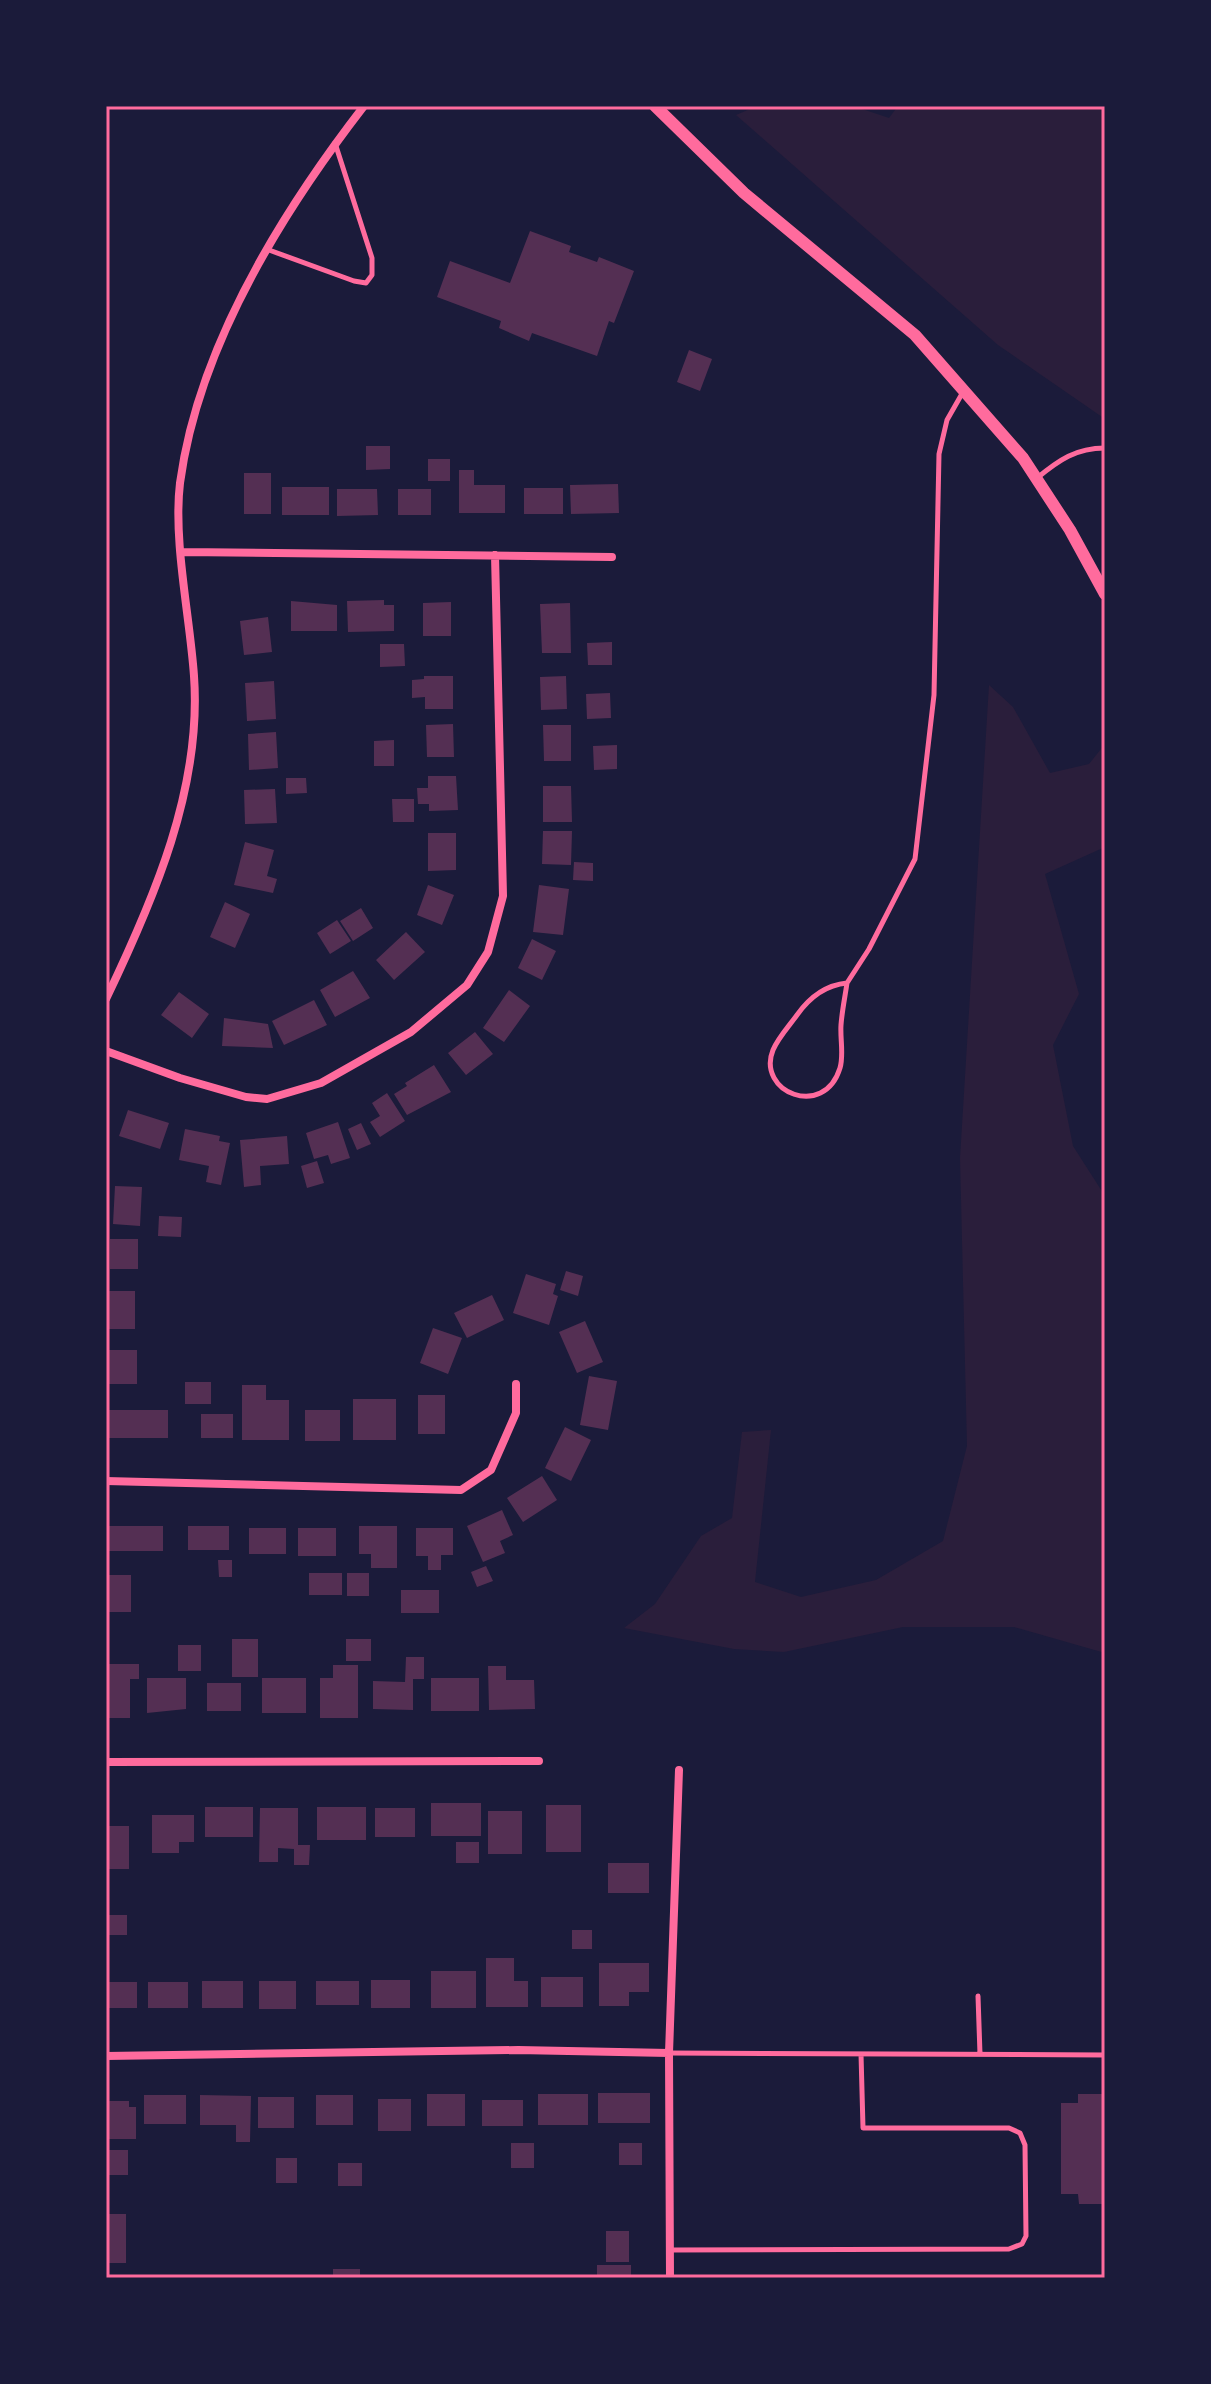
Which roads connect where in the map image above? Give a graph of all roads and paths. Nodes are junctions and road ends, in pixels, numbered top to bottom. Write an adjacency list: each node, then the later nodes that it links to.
1 (364, 106): 3 (street)
2 (655, 106): 5 (street)
3 (335, 143): 4 (street); 4 (lane)
4 (269, 250): 8 (street)
5 (965, 390): 7 (street); 12 (lane)
6 (1105, 448): 7 (lane)
7 (1036, 478): 11 (street)
8 (183, 552): 9 (street); 13 (street)
9 (495, 555): 10 (street); 14 (street)
10 (612, 557)
11 (1105, 594)
12 (847, 983): 12 (lane)
13 (106, 999)
14 (106, 1051)
15 (516, 1384): 16 (street)
16 (106, 1481)
17 (539, 1761): 18 (street)
18 (106, 1762)
19 (679, 1770): 21 (street)
20 (978, 1996): 23 (lane)
21 (669, 2053): 22 (lane); 25 (street); 26 (street)
22 (861, 2054): 23 (lane); 26 (lane)
23 (980, 2054): 24 (lane)
24 (1105, 2055)
25 (106, 2056)
26 (670, 2250): 27 (street)
27 (670, 2278)

